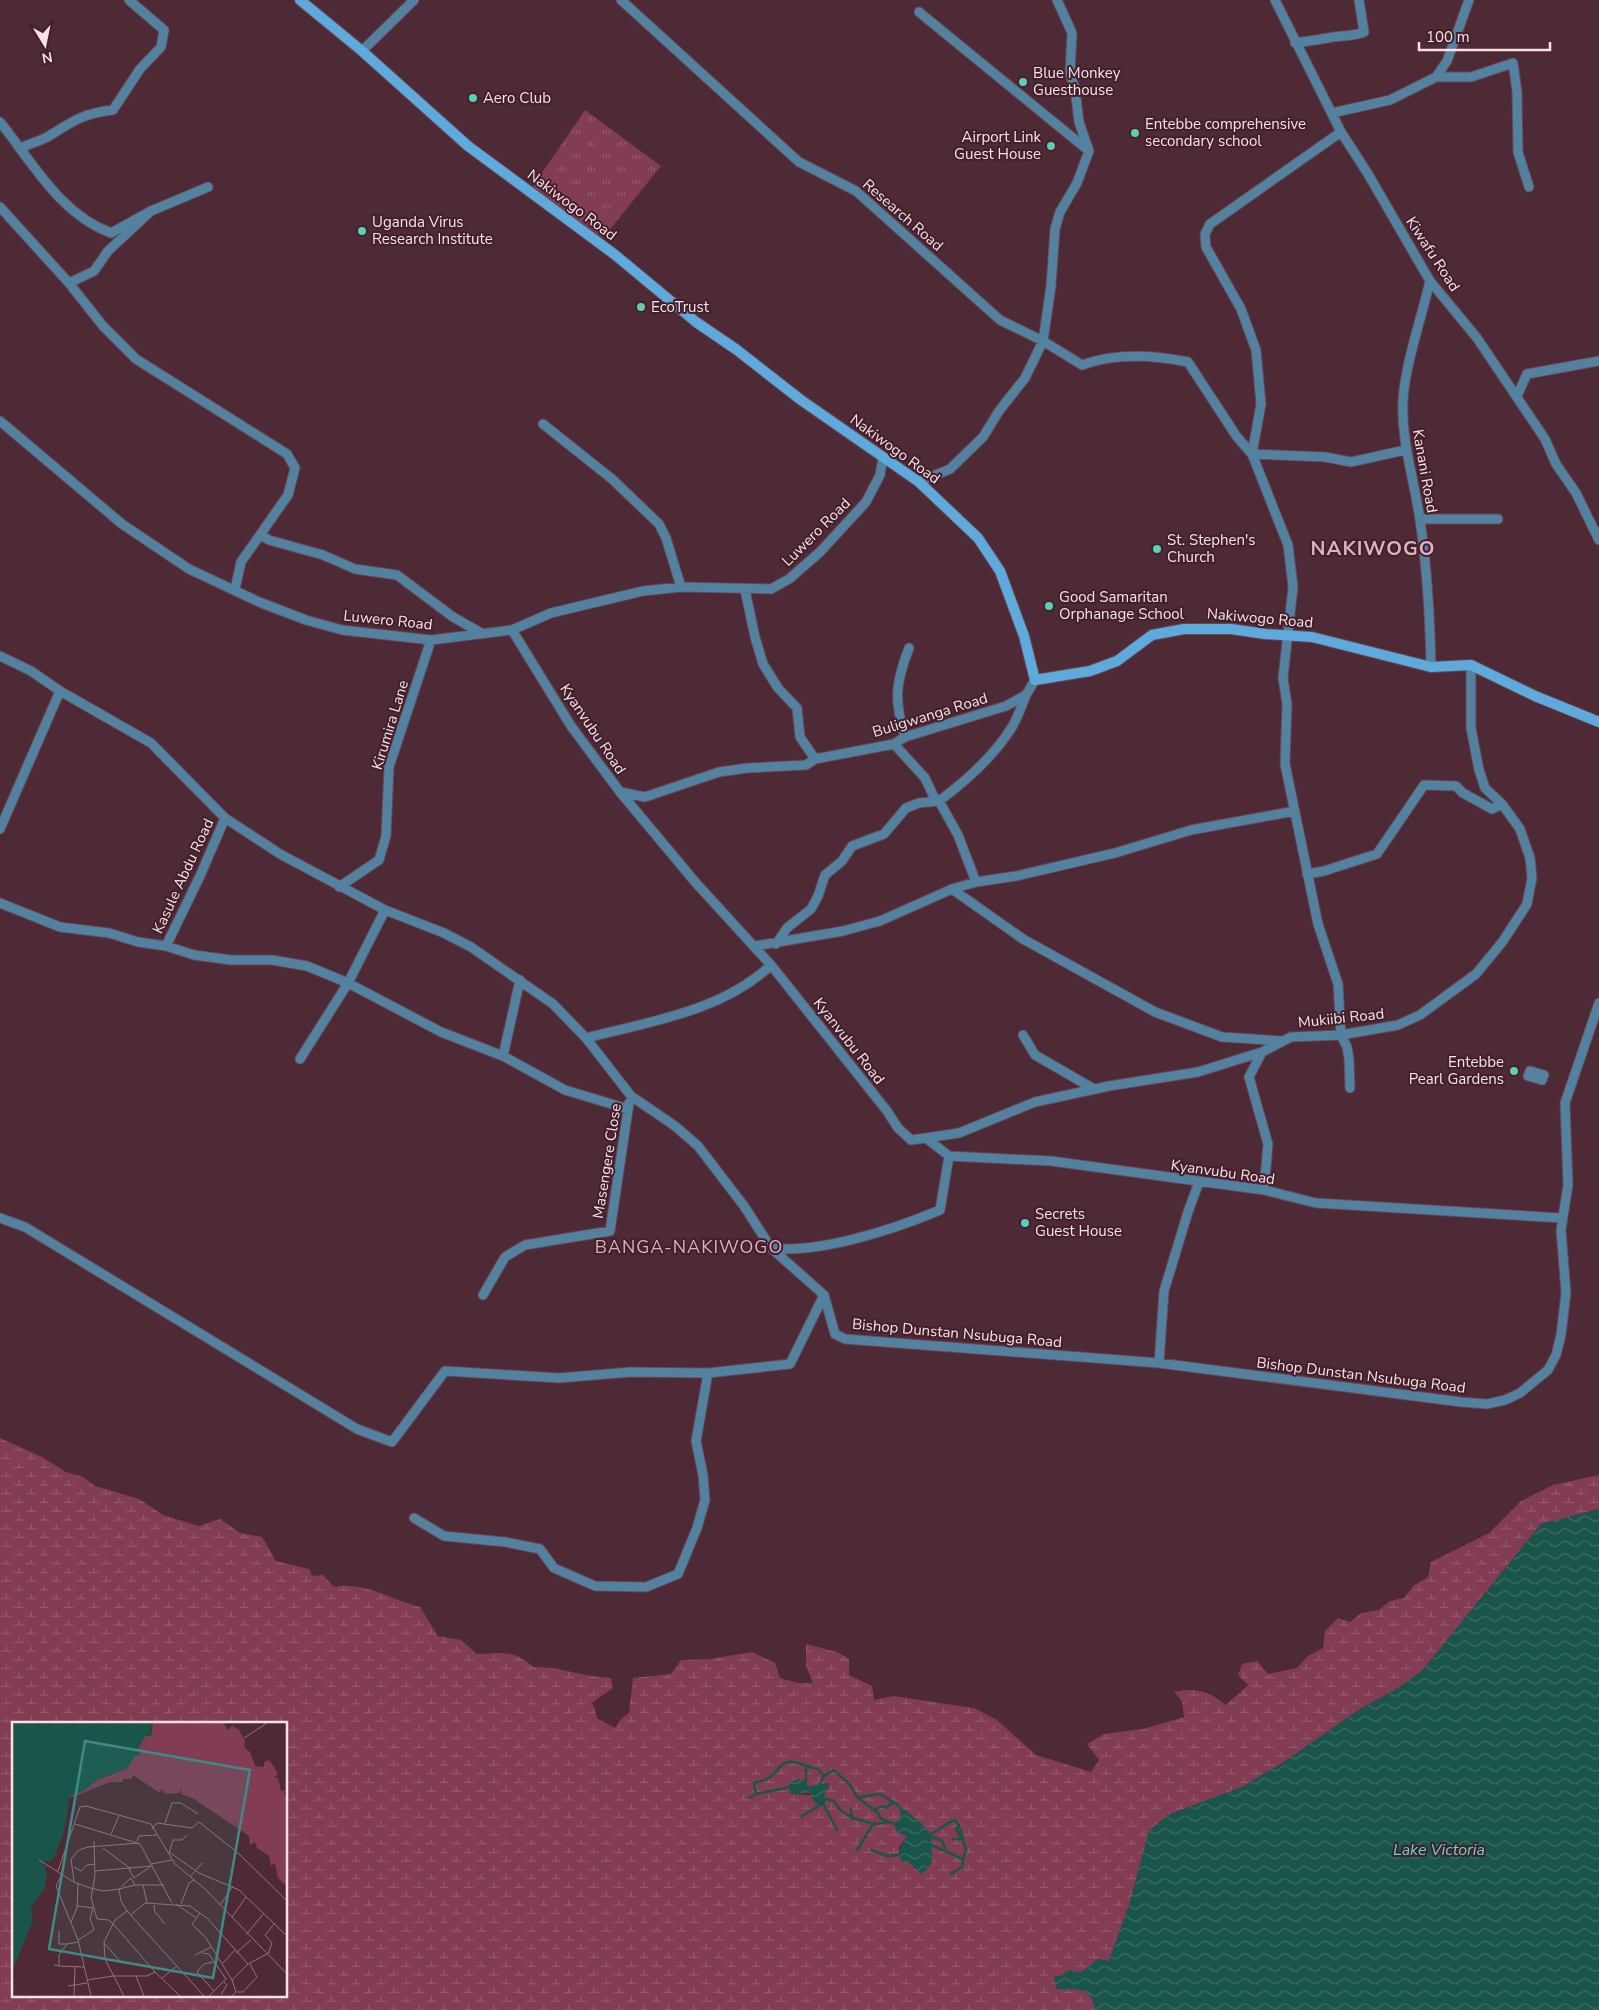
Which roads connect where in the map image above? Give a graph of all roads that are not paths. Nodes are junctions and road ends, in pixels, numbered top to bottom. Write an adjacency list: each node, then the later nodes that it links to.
1 (129, 0): 16 (street)
2 (300, 0): 11 (street, Nakiwogo Road)
3 (414, 0): 11 (street)
4 (621, 0): 24 (street, Research Road)
5 (1057, 0): 17 (street)
6 (1275, 0): 10 (street, Kiwafu Road)
7 (1359, 0): 10 (street)
8 (1469, 0): 12 (street)
9 (919, 12): 17 (street)
10 (1296, 43): 13 (street, Kiwafu Road)
11 (362, 51): 31 (street, Nakiwogo Road)
12 (1436, 77): 13 (street); 19 (street)
13 (1332, 113): 15 (street, Kiwafu Road)
14 (0, 122): 16 (street)
15 (1340, 132): 22 (street, Kiwafu Road); 30 (street)
16 (20, 148): 21 (street)
17 (1089, 151): 24 (street)
18 (208, 187): 21 (street)
19 (1529, 187)
20 (0, 207): 23 (street)
21 (151, 211): 23 (street)
22 (1430, 281): 26 (street, Kiwafu Road); 29 (street, Kanani Road)
23 (69, 283): 35 (street)
24 (1043, 340): 30 (street, Research Road); 32 (street)
25 (1599, 361): 26 (street)
26 (1517, 396): 36 (street, Kiwafu Road)
27 (0, 421): 38 (street, Luwero Road)
28 (543, 424): 37 (street)
29 (1405, 450): 30 (street); 33 (street, Kanani Road)
30 (1252, 454): 42 (street)
31 (883, 456): 32 (street, Nakiwogo Road); 39 (street, Luwero Road)
32 (920, 482): 48 (street, Nakiwogo Road)
33 (1420, 518): 34 (street); 47 (street, Kanani Road)
34 (1498, 519)
35 (261, 535): 38 (street); 41 (street)
36 (1599, 540)
37 (681, 587): 39 (street, Luwero Road); 40 (street, Luwero Road)
38 (235, 589): 43 (street, Luwero Road)
39 (745, 590): 54 (street)
40 (512, 630): 41 (street, Luwero Road); 55 (street, Kyanvubu Road)
41 (481, 633): 43 (street, Luwero Road)
42 (1287, 636): 47 (street, Nakiwogo Road); 48 (street, Nakiwogo Road); 58 (street)
43 (431, 640): 63 (street, Kirumira Lane)
44 (909, 648): 52 (street)
45 (0, 656): 49 (street)
46 (1471, 666): 47 (street, Nakiwogo Road); 51 (street, Nakiwogo Road); 57 (street, Mukiibi Road)
47 (1431, 667)
48 (1035, 680): 50 (street)
49 (60, 691): 59 (street); 60 (street)
50 (1026, 695): 52 (street, Buligwanga Road); 56 (street)
51 (1598, 721)
52 (905, 737): 53 (street, Buligwanga Road)
53 (894, 744): 54 (street, Buligwanga Road); 56 (street)
54 (815, 759): 55 (street, Buligwanga Road)
55 (620, 792): 69 (street, Kyanvubu Road)
56 (939, 801): 62 (street); 67 (street)
57 (1502, 804): 61 (street); 75 (street, Mukiibi Road)
58 (1294, 811): 61 (street); 62 (street)
59 (225, 818): 63 (street); 68 (street, Kasule Abdu Road)
60 (0, 829)
61 (1307, 874): 75 (street)
62 (976, 882): 64 (street)
63 (339, 887): 66 (street)
64 (952, 889): 67 (street); 77 (street)
65 (0, 903): 68 (street)
66 (385, 910): 71 (street); 72 (street)
67 (776, 944): 69 (street)
68 (166, 946): 72 (street)
69 (755, 946): 70 (street, Kyanvubu Road)
70 (771, 965): 76 (street); 85 (street, Kyanvubu Road)
71 (520, 980): 76 (street); 79 (street)
72 (348, 983): 79 (street); 80 (street)
73 (1599, 1002): 90 (street, Bishop Dunstan Nsubuga Road)
74 (1023, 1035): 82 (street)
75 (1341, 1035): 77 (street, Mukiibi Road); 81 (street)
76 (586, 1038): 83 (street)
77 (1282, 1041): 78 (street, Mukiibi Road)
78 (1262, 1052): 82 (street, Mukiibi Road); 88 (street)
79 (503, 1056): 84 (street)
80 (300, 1059)
81 (1350, 1088)
82 (1094, 1089): 85 (street, Mukiibi Road)
83 (631, 1096): 84 (street, Masengere Close); 91 (street)
84 (628, 1109): 92 (street, Masengere Close)
85 (926, 1138): 86 (street, Kyanvubu Road)
86 (949, 1156): 87 (street, Kyanvubu Road); 91 (street)
87 (1199, 1182): 88 (street, Kyanvubu Road); 94 (street)
88 (1264, 1190): 90 (street, Kyanvubu Road)
89 (0, 1218): 95 (street)
90 (1562, 1218): 94 (street, Bishop Dunstan Nsubuga Road)
91 (772, 1248): 93 (street)
92 (483, 1295)
93 (824, 1295): 94 (street, Bishop Dunstan Nsubuga Road); 95 (street)
94 (1158, 1363)
95 (708, 1373): 96 (street)
96 (414, 1518)

